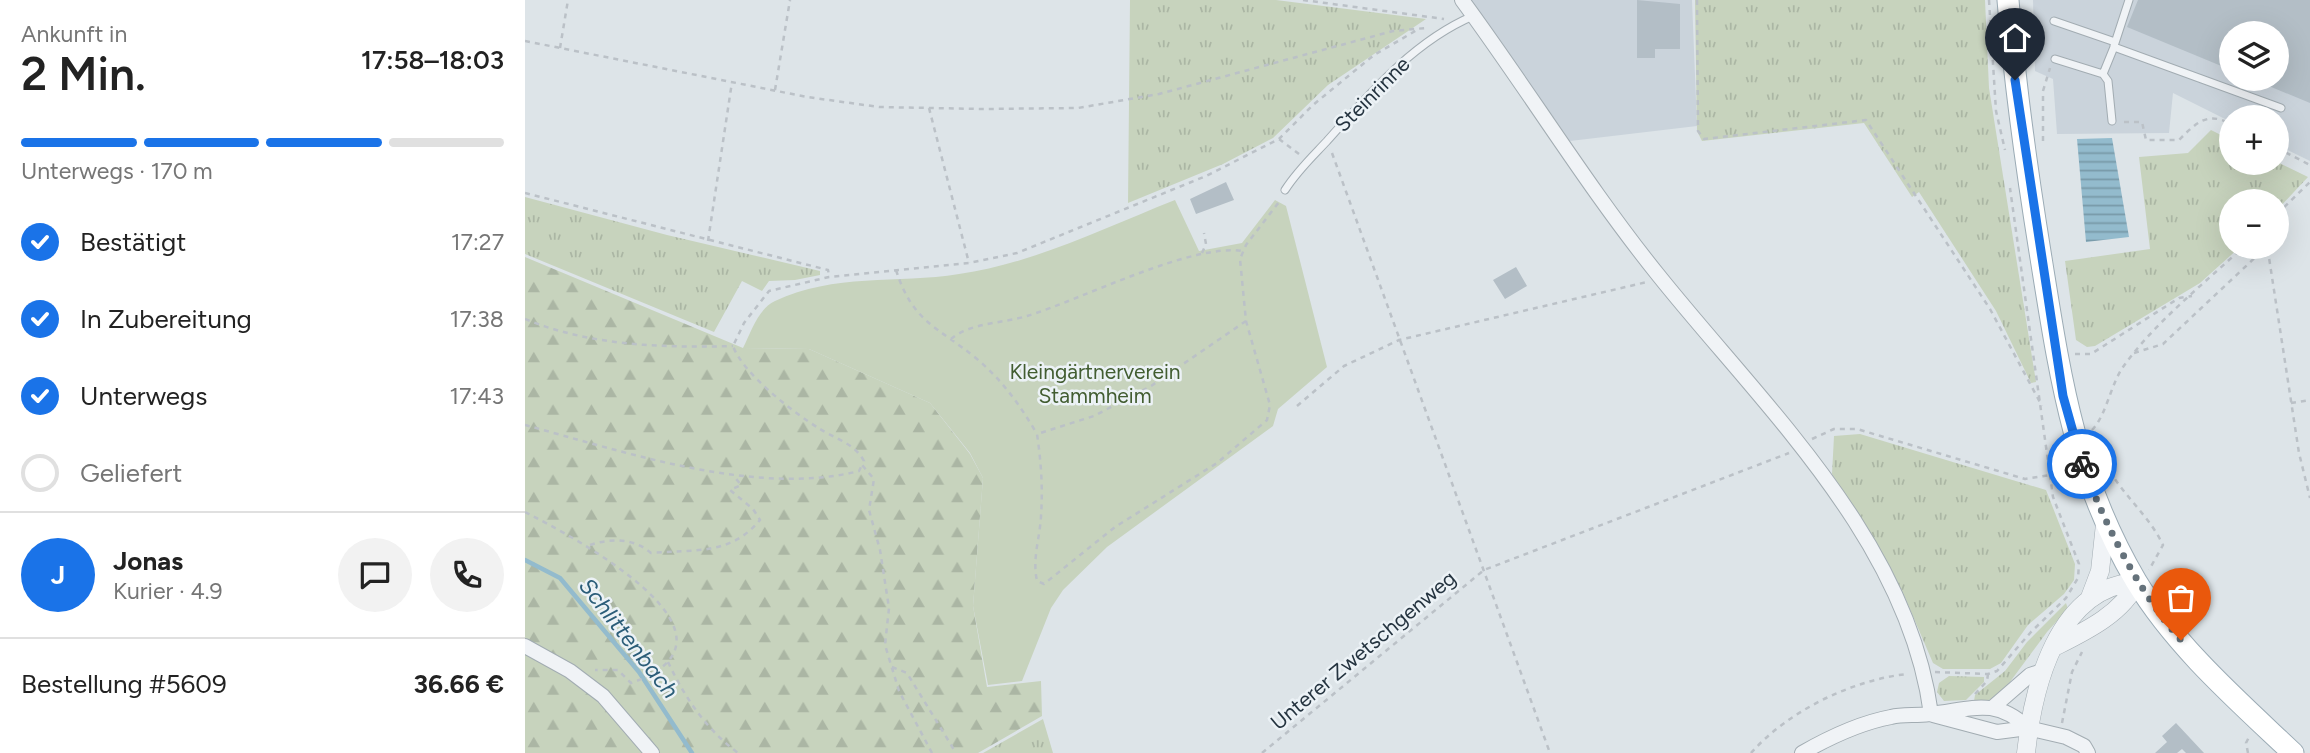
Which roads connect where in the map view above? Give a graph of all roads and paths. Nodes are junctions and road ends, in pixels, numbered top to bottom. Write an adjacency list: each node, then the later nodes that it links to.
1 (568, 0): 14 (path)
2 (790, 0): 18 (path)
3 (1303, 0): 11 (path)
4 (1462, 0): 9 (street)
5 (1697, 0): 56 (path)
6 (1989, 0): 26 (path)
7 (2008, 0): 65 (main road)
8 (2129, 0): 13 (lane)
9 (1473, 16): 11 (lane, Steinrinne); 43 (street)
10 (2054, 21): 13 (lane)
11 (1457, 22): 24 (lane, Steinrinne)
12 (525, 41): 14 (path)
13 (2114, 44): 16 (lane); 19 (lane)
14 (560, 48): 17 (path)
15 (2055, 59): 16 (lane); 25 (path)
16 (2103, 74): 22 (lane)
17 (732, 82): 18 (path); 37 (path)
18 (775, 90): 20 (path)
19 (2273, 105)
20 (929, 108): 23 (path); 41 (path)
21 (2219, 117): 22 (path)
22 (2112, 121)
23 (1279, 139): 28 (path); 41 (path)
24 (1328, 140): 28 (lane, Steinrinne); 49 (path)
25 (2043, 144)
26 (2006, 153)
27 (2289, 154): 29 (path)
28 (1307, 162): 32 (lane, Steinrinne)
29 (2310, 165)
30 (2009, 179): 56 (path)
31 (2310, 182): 35 (path)
32 (1285, 190)
33 (525, 193): 37 (path)
34 (1279, 202): 38 (path)
35 (2289, 202)
36 (1204, 233): 39 (path)
37 (708, 241): 44 (path)
38 (1244, 251): 39 (path); 47 (path)
39 (1201, 254): 48 (path)
40 (2231, 259): 45 (path)
41 (969, 263): 42 (path)
42 (896, 270): 44 (path); 48 (path)
43 (1658, 275): 49 (path); 59 (street)
44 (829, 277): 50 (path)
45 (2192, 296): 51 (path); 52 (path)
46 (525, 319): 50 (path)
47 (1247, 321): 58 (path); 58 (path)
48 (951, 339): 58 (path)
49 (1399, 340): 55 (path); 67 (path)
50 (733, 346): 60 (path)
51 (2134, 353): 54 (path); 68 (path)
52 (2075, 354)
53 (2310, 400): 54 (path)
54 (2291, 403): 63 (path)
55 (1297, 406)
56 (2042, 406): 62 (path)
57 (525, 425): 61 (path)
58 (1037, 433)
59 (1804, 447): 62 (path, Unterer Zwetschgenweg); 67 (path, Unterer Zwetschgenweg); 76 (street)
60 (862, 465): 61 (path); 74 (path)
61 (733, 475): 66 (path)
62 (2050, 475): 76 (path)
63 (2310, 498)
64 (525, 512): 66 (path)
65 (2105, 524): 68 (main road); 69 (street)
66 (589, 546): 73 (path)
67 (1484, 570): 86 (path, Unterer Zwetschgenweg); 87 (path)
68 (2137, 582): 69 (street); 70 (street); 92 (main road)
69 (2089, 600): 72 (street)
70 (2090, 625): 72 (street); 81 (path)
71 (525, 646): 77 (street)
72 (2056, 646): 75 (street)
73 (668, 662): 77 (path); 83 (path)
74 (892, 667): 84 (path); 85 (path)
75 (2042, 671): 78 (street); 80 (street)
76 (1926, 672): 79 (street); 88 (path)
77 (578, 677): 82 (street)
78 (1991, 708): 79 (street); 80 (street)
79 (1931, 714): 80 (street); 89 (street)
80 (2028, 729): 81 (street); 90 (street)
81 (2061, 736): 91 (street)
82 (653, 753)
83 (738, 753)
84 (932, 753)
85 (956, 753)
86 (1262, 753)
87 (1549, 753)
88 (1751, 753)
89 (1802, 753)
90 (2026, 753)
91 (2088, 753)
92 (2293, 753)

